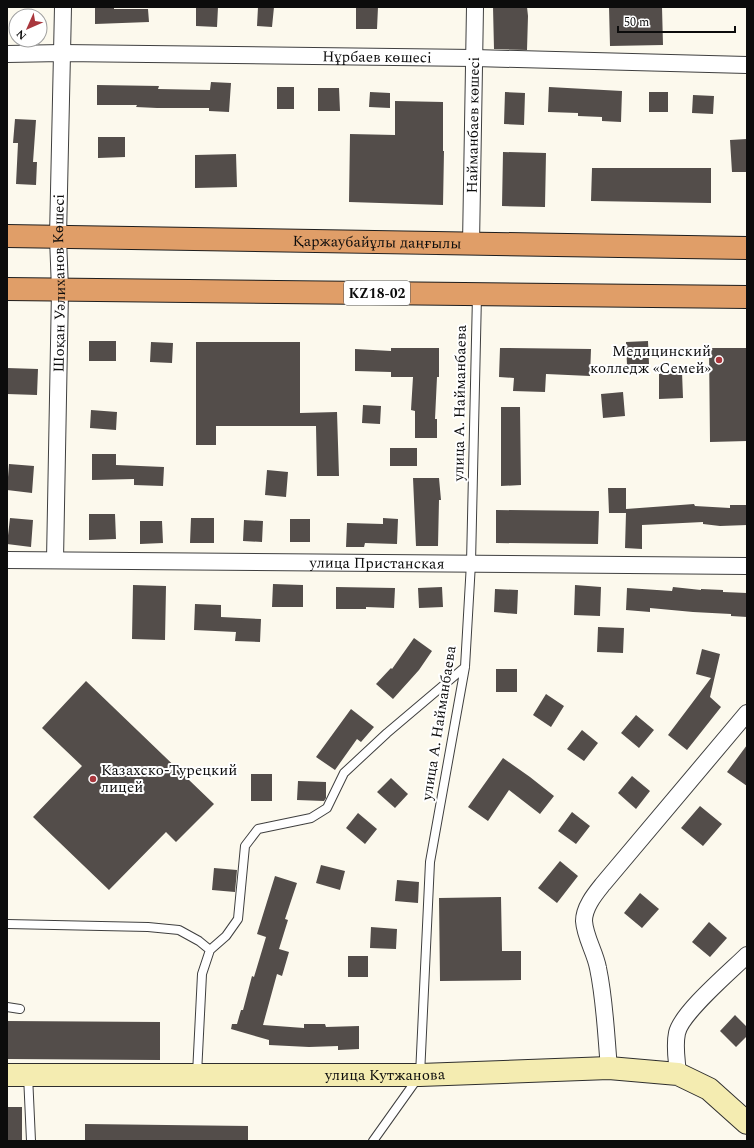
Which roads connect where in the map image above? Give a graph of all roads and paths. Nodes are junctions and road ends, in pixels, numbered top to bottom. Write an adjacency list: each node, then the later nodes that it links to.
1 (63, 7): 3 (street, Шоқан Уәлиханов Көшесі)
2 (475, 7): 5 (street, Найманбаев көшесі)
3 (62, 53): 4 (street, Нұрбаев көшесі); 5 (street, Нұрбаев көшесі); 8 (street, Шоқан Уәлиханов Көшесі)
4 (7, 54)
5 (474, 58): 6 (street, Нұрбаев көшесі); 9 (street, Найманбаев көшесі)
6 (747, 65)
7 (7, 236): 8 (highway, Қаржаубайұлы даңғылы)
8 (58, 237): 9 (highway, Қаржаубайұлы даңғылы); 12 (street, Шоқан Уәлиханов Көшесі)
9 (471, 244): 10 (highway, Қаржаубайұлы даңғылы)
10 (747, 248)
11 (7, 289): 12 (highway, KZ18-02)
12 (60, 290): 13 (highway, KZ18-02); 16 (street, Шоқан Уәлиханов Көшесі)
13 (477, 294): 14 (highway, KZ18-02); 17 (lane, улица А. Найманбаева)
14 (747, 297)
15 (7, 560): 16 (street, улица Пристанская)
16 (55, 560): 17 (street, улица Пристанская)
17 (471, 563): 18 (street, улица Пристанская); 19 (lane, улица А. Найманбаева)
18 (747, 566)
19 (465, 667): 22 (lane); 31 (lane, улица А. Найманбаева)
20 (747, 713): 26 (street)
21 (7, 924): 22 (lane)
22 (210, 950): 28 (lane)
23 (747, 956): 29 (street)
24 (7, 1007): 25 (lane)
25 (20, 1009)
26 (609, 1068): 29 (street, улица Кутжанова); 31 (street, улица Кутжанова)
27 (28, 1074): 28 (street, улица Кутжанова); 30 (street, улица Кутжанова); 33 (lane)
28 (197, 1074): 31 (street, улица Кутжанова)
29 (678, 1074): 32 (street, улица Кутжанова)
30 (7, 1075)
31 (420, 1075): 34 (lane)
32 (747, 1123)
33 (31, 1141)
34 (373, 1141)

